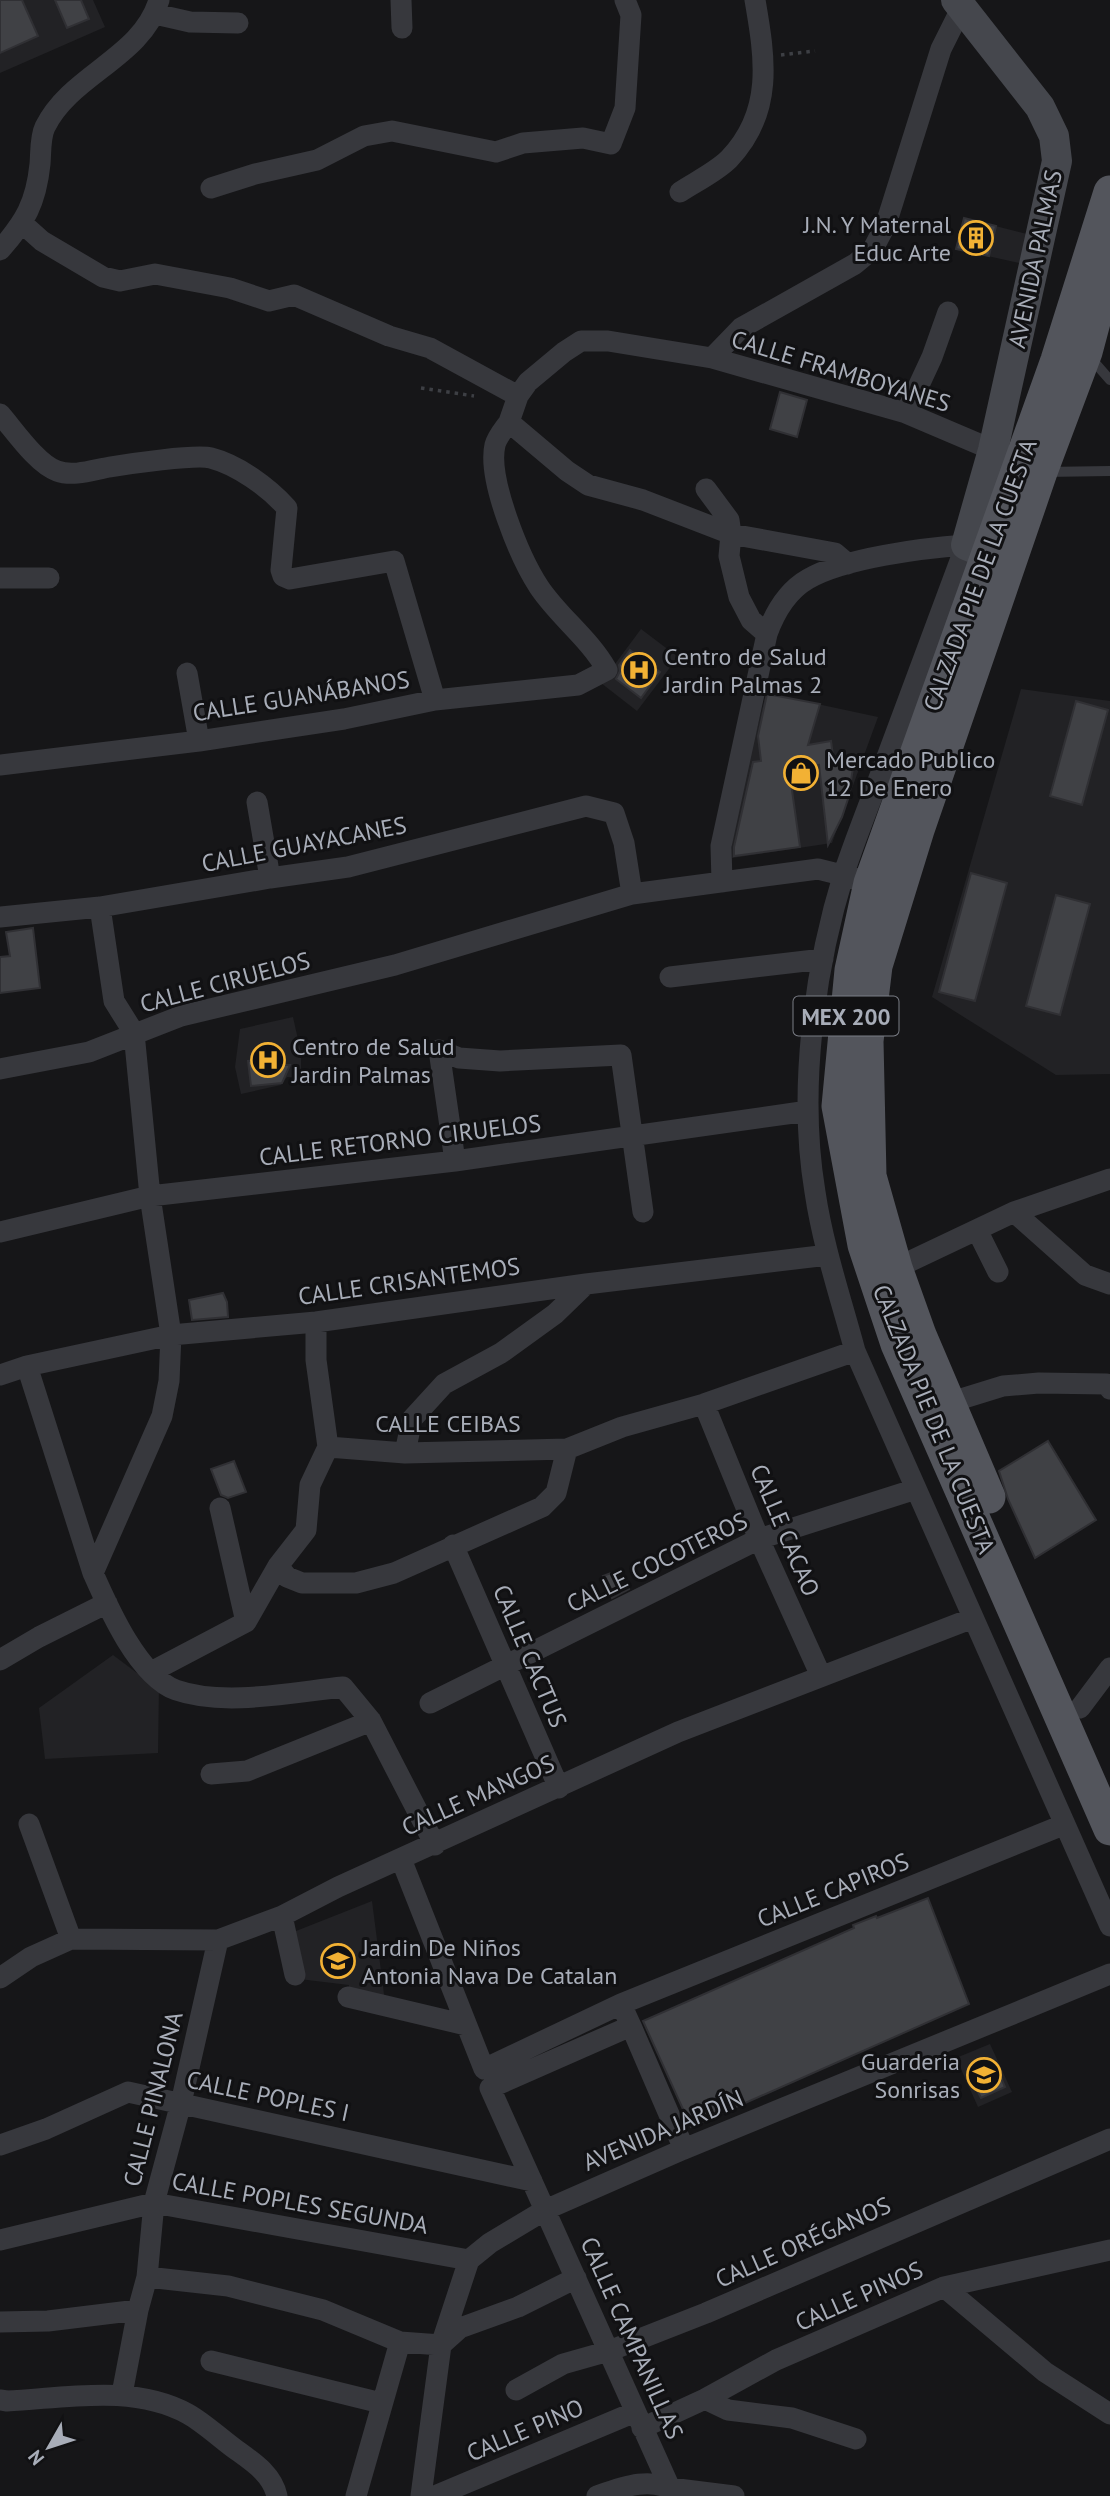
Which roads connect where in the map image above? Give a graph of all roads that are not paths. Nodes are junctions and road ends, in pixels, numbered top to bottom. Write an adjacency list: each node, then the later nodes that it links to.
1 (401, 0): 7 (street)
2 (625, 0): 8 (street)
3 (755, 0): 9 (street)
4 (959, 4): 16 (street, CALLE FRAMBOYANES); 22 (main road, AVENIDA PALMAS)
5 (157, 7): 6 (street); 11 (street)
6 (238, 23)
7 (402, 28)
8 (211, 188)
9 (680, 192)
10 (1110, 192): 27 (main road, CALZADA PIE DE LA CUESTA / MEX 200)
11 (23, 224): 12 (street); 18 (street)
12 (0, 250)
13 (1110, 262): 15 (main road, CALZADA PIE DE LA CUESTA / MEX 200)
14 (948, 312): 19 (street)
15 (1086, 352): 17 (lane); 24 (main road, CALZADA PIE DE LA CUESTA / MEX 200)
16 (712, 358): 18 (street, CALLE FRAMBOYANES); 19 (street, CALLE FRAMBOYANES)
17 (1110, 380)
18 (518, 396): 21 (street, CALLE FRAMBOYANES)
19 (906, 413): 22 (street, CALLE FRAMBOYANES)
20 (0, 414): 34 (street)
21 (509, 422): 26 (street); 32 (street, CALLE FRAMBOYANES)
22 (993, 450): 27 (main road, AVENIDA PALMAS)
23 (1110, 471): 24 (lane)
24 (1041, 472): 59 (main road, CALZADA PIE DE LA CUESTA / MEX 200)
25 (706, 489): 26 (street)
26 (731, 534): 28 (street); 31 (street)
27 (976, 549): 28 (street); 39 (main road, CALZADA PIE DE LA CUESTA / MEX 200)
28 (848, 564): 31 (street)
29 (0, 578): 30 (street)
30 (48, 578)
31 (767, 634): 40 (street)
32 (607, 670): 34 (street, CALLE GUANÁBANOS)
33 (187, 673): 35 (street)
34 (435, 700): 35 (street, CALLE GUANÁBANOS)
35 (199, 741): 36 (street, CALLE GUANÁBANOS)
36 (0, 765)
37 (257, 802): 38 (street)
38 (270, 878): 41 (street, CALLE GUAYACANES); 42 (street, CALLE GUAYACANES)
39 (857, 878): 40 (street, CALLE CIRUELOS); 44 (street); 96 (main road, CALZADA PIE DE LA CUESTA / MEX 200)
40 (722, 882): 41 (street, CALLE CIRUELOS)
41 (632, 894): 46 (street, CALLE CIRUELOS)
42 (100, 908): 43 (street, CALLE GUAYACANES); 46 (street)
43 (0, 917)
44 (823, 959): 45 (street); 49 (street)
45 (670, 978)
46 (134, 1034): 48 (street); 53 (street, CALLE CIRUELOS)
47 (0, 1051): 48 (street)
48 (11, 1068)
49 (808, 1111): 50 (street, CALLE RETORNO CIRUELOS); 58 (street)
50 (634, 1135): 51 (street, CALLE RETORNO CIRUELOS); 51 (street); 54 (street)
51 (455, 1161): 53 (street, CALLE RETORNO CIRUELOS)
52 (1110, 1179): 55 (street)
53 (150, 1196): 57 (street, CALLE RETORNO CIRUELOS); 64 (street, CALLE CIRUELOS)
54 (643, 1212)
55 (1014, 1212): 56 (street); 62 (street)
56 (977, 1230): 59 (street); 60 (street)
57 (0, 1232)
58 (828, 1255): 61 (street, CALLE CRISANTEMOS); 65 (street)
59 (896, 1268): 69 (main road, CALZADA PIE DE LA CUESTA / MEX 200)
60 (998, 1272)
61 (586, 1283): 63 (street, CALLE CRISANTEMOS); 73 (street)
62 (1110, 1284)
63 (316, 1322): 64 (street, CALLE CRISANTEMOS); 71 (street)
64 (171, 1335): 66 (street, CALLE CRISANTEMOS); 79 (street, CALLE CIRUELOS)
65 (855, 1352): 70 (street, CALLE CEIBAS); 74 (street)
66 (27, 1366): 67 (street, CALLE CRISANTEMOS); 79 (street)
67 (0, 1375)
68 (1110, 1389): 69 (street)
69 (948, 1403): 89 (main road, CALZADA PIE DE LA CUESTA / MEX 200)
70 (704, 1404): 72 (street, CALLE CEIBAS); 76 (street, CALLE CACAO)
71 (328, 1447): 73 (street, CALLE CEIBAS); 78 (street)
72 (567, 1448): 73 (street, CALLE CEIBAS); 77 (street)
73 (405, 1453)
74 (915, 1489): 76 (street, CALLE COCOTEROS); 81 (street)
75 (220, 1508): 82 (street)
76 (759, 1539): 84 (street, CALLE COCOTEROS); 87 (street, CALLE CACAO)
77 (453, 1545): 78 (street); 84 (street, CALLE CACTUS)
78 (278, 1566): 82 (street)
79 (93, 1573): 80 (street)
80 (107, 1603): 83 (street); 86 (street)
81 (973, 1618): 87 (street, CALLE MANGOS); 95 (street)
82 (246, 1622): 86 (street)
83 (0, 1660)
84 (505, 1667): 88 (street, CALLE COCOTEROS); 93 (street, CALLE CACTUS)
85 (1110, 1668): 89 (street)
86 (151, 1672): 90 (street)
87 (821, 1676): 93 (street, CALLE MANGOS)
88 (430, 1703)
89 (1080, 1707): 91 (main road, CALZADA PIE DE LA CUESTA / MEX 200)
90 (371, 1721): 92 (street); 97 (street)
91 (1110, 1772)
92 (211, 1774)
93 (559, 1788): 97 (street, CALLE MANGOS)
94 (29, 1824): 101 (street)
95 (1063, 1825): 100 (street); 107 (street, CALLE CAPIROS)
96 (1110, 1829)
97 (435, 1844): 98 (street, CALLE MANGOS)
98 (401, 1859): 99 (street, CALLE MANGOS); 108 (street, CALLE CAMPANILLAS)
99 (282, 1916): 102 (street, CALLE MANGOS); 104 (street)
100 (1110, 1926)
101 (71, 1939): 102 (street, CALLE MANGOS); 105 (street, CALLE MANGOS)
102 (218, 1941): 111 (street, CALLE PINALONA)
103 (1110, 1974): 114 (street, AVENIDA JARDÍN)
104 (295, 1975)
105 (0, 1978)
106 (348, 1997): 108 (street)
107 (621, 2004): 109 (street); 110 (street, CALLE CAPIROS)
108 (466, 2025): 110 (street, CALLE CAMPANILLAS)
109 (631, 2026): 110 (street); 114 (street)
110 (487, 2078): 115 (street, CALLE CAMPANILLAS)
111 (181, 2103): 113 (street, CALLE POPLES I); 115 (street, CALLE POPLES I); 116 (street, CALLE PINALONA)
112 (1110, 2139): 128 (street, CALLE ORÉGANOS)
113 (0, 2145)
114 (684, 2149): 117 (street, AVENIDA JARDÍN)
115 (532, 2181): 117 (street, CALLE CAMPANILLAS)
116 (154, 2203): 118 (street, CALLE POPLES SEGUNDA); 120 (street, CALLE POPLES SEGUNDA); 121 (street, CALLE PINALONA)
117 (545, 2210): 120 (street, AVENIDA JARDÍN); 122 (street, CALLE CAMPANILLAS)
118 (0, 2240)
119 (1110, 2250): 123 (street, CALLE PINOS)
120 (469, 2260): 127 (street)
121 (147, 2277): 124 (street, CALLE PINALONA); 126 (street)
122 (576, 2278): 127 (street); 128 (street, CALLE CAMPANILLAS)
123 (944, 2287): 132 (street, CALLE PINOS); 135 (street)
124 (138, 2310): 125 (street); 131 (street, CALLE PINALONA)
125 (0, 2322)
126 (400, 2342): 127 (street); 134 (street)
127 (441, 2345): 141 (street)
128 (609, 2351): 130 (street, CALLE ORÉGANOS); 136 (street, CALLE CAMPANILLAS)
129 (211, 2361): 134 (street)
130 (516, 2390)
131 (122, 2394): 133 (street); 139 (street)
132 (705, 2399): 136 (street, CALLE PINOS); 137 (street)
133 (0, 2400)
134 (382, 2403): 140 (street)
135 (1110, 2414)
136 (639, 2420): 138 (street, CALLE CAMPANILLAS); 142 (street, CALLE PINO)
137 (856, 2439)
138 (676, 2492): 143 (street); 144 (street)
139 (276, 2496)
140 (356, 2496)
141 (421, 2496)
142 (435, 2496)
143 (597, 2496)
144 (734, 2496)

